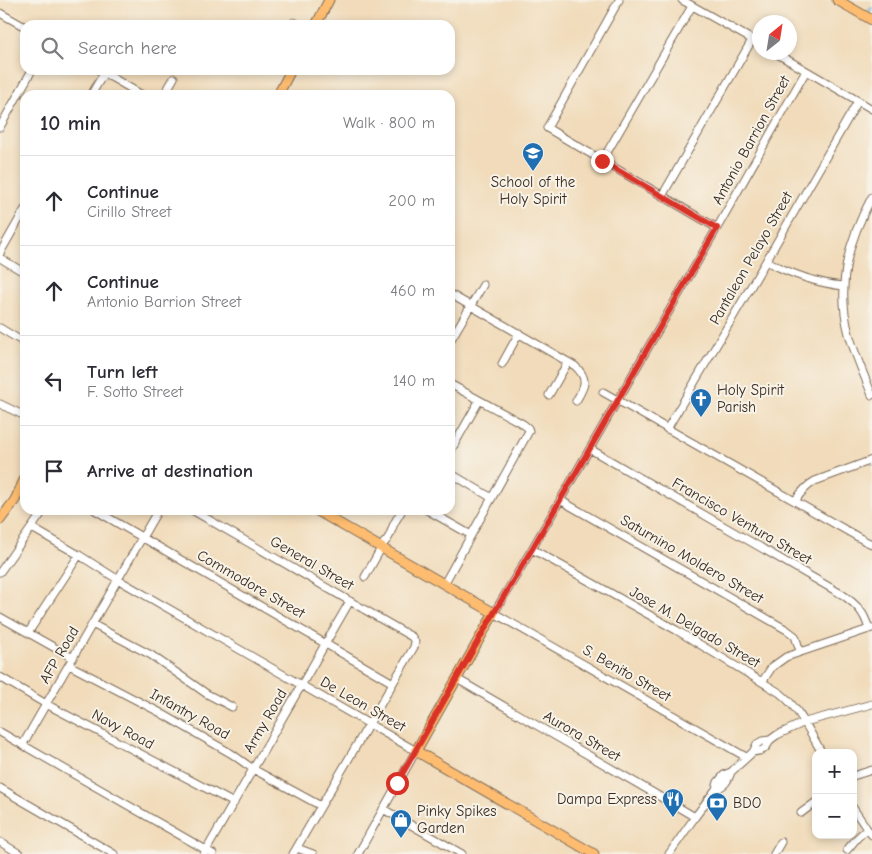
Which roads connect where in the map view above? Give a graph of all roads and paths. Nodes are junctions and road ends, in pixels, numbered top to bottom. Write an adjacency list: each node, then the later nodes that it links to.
1 (329, 0): 7 (main road)
2 (619, 0): 27 (street)
3 (682, 0): 5 (street)
4 (837, 0): 8 (main road)
5 (692, 6): 10 (street); 27 (street)
6 (0, 13): 9 (street)
7 (319, 20)
8 (872, 20)
9 (20, 24)
10 (752, 40): 28 (street)
11 (787, 60): 12 (street)
12 (806, 71): 24 (street); 31 (street, Antonio Barrion Street)
13 (29, 75): 18 (street)
14 (99, 75): 19 (street)
15 (108, 75): 20 (street)
16 (288, 75): 22 (main road)
17 (174, 78): 21 (street)
18 (21, 90)
19 (93, 90)
20 (133, 90)
21 (167, 90)
22 (281, 90)
23 (20, 91): 26 (street)
24 (858, 101): 25 (street); 34 (street, Pantaleon Pelayo Street)
25 (872, 109)
26 (0, 127)
27 (602, 161): 28 (street)
28 (662, 196): 31 (street)
29 (872, 197): 37 (street)
30 (20, 218): 32 (street)
31 (717, 228): 50 (street, Antonio Barrion Street)
32 (0, 253)
33 (0, 258): 35 (street)
34 (766, 261): 37 (street); 55 (street, Pantaleon Pelayo Street)
35 (20, 270)
36 (483, 285): 39 (street)
37 (843, 286): 49 (street)
38 (455, 297): 39 (street)
39 (471, 306): 41 (street); 42 (street)
40 (0, 328): 43 (street)
41 (455, 333)
42 (519, 334): 44 (street); 45 (street)
43 (20, 339)
44 (568, 362): 48 (street); 52 (street)
45 (502, 364)
46 (455, 387): 51 (street)
47 (603, 392): 50 (street)
48 (549, 395)
49 (872, 395)
50 (618, 400): 55 (street); 57 (street, Antonio Barrion Street)
51 (479, 401): 56 (street); 61 (street)
52 (576, 401)
53 (0, 404): 54 (street)
54 (20, 414)
55 (667, 429): 63 (street)
56 (455, 443)
57 (590, 449): 62 (street, Antonio Barrion Street); 87 (street, Francisco Ventura Street)
58 (872, 460): 63 (street)
59 (455, 476): 61 (street)
60 (20, 489): 71 (main road)
61 (492, 498): 73 (street)
62 (560, 500): 77 (street, Antonio Barrion Street); 90 (street, Saturnino Moldero Street)
63 (795, 501): 75 (street)
64 (41, 515): 72 (street)
65 (105, 515): 74 (street, Commodore Street)
66 (155, 515): 74 (street, AFP Road)
67 (201, 515): 83 (street, General Street)
68 (326, 515): 76 (main road)
69 (399, 515): 76 (street)
70 (436, 515): 73 (street)
71 (0, 520)
72 (32, 528): 78 (street, De Leon Street); 79 (street)
73 (471, 535): 82 (street)
74 (142, 537): 81 (street, AFP Road); 89 (street, Commodore Street)
75 (872, 544)
76 (383, 545): 80 (street); 82 (main road)
77 (532, 549): 84 (street, Antonio Barrion Street); 96 (street, Jose M. Delgado Street)
78 (79, 555): 81 (street, De Leon Street); 88 (street)
79 (0, 572)
80 (365, 577)
81 (117, 579): 86 (street, AFP Road); 97 (street, De Leon Street)
82 (444, 584): 84 (main road)
83 (350, 601): 89 (street, Army Road); 95 (street, General Street)
84 (494, 613): 94 (main road); 107 (street, S. Benito Street)
85 (0, 617): 88 (street)
86 (92, 624): 91 (street, AFP Road); 100 (street)
87 (870, 628): 90 (street)
88 (28, 633): 91 (street)
89 (326, 643): 95 (street, Commodore Street); 97 (street, Army Road)
90 (800, 651): 96 (street)
91 (73, 658): 92 (street, AFP Road)
92 (69, 665): 98 (street, AFP Road); 108 (street, Infantry Road)
93 (0, 677): 98 (street, Navy Road)
94 (456, 679): 106 (main road); 118 (street, Aurora Street)
95 (393, 682): 102 (street)
96 (762, 682): 101 (street, Jose M. Delgado Street)
97 (302, 685): 102 (street, De Leon Street); 108 (street, Army Road)
98 (46, 704): 104 (street, AFP Road); 112 (street, Navy Road)
99 (872, 704): 101 (street)
100 (232, 707)
101 (805, 722): 105 (street, Jose M. Delgado Street); 107 (street)
102 (369, 724): 106 (street, De Leon Street); 114 (street)
103 (0, 732): 104 (street)
104 (23, 744): 124 (street)
105 (820, 749)
106 (416, 750): 115 (street); 131 (main road, De Leon Street)
107 (750, 755): 118 (street)
108 (253, 769): 112 (street, Army Road); 114 (street, Infantry Road)
109 (872, 770): 110 (street)
110 (857, 775)
111 (0, 788): 126 (street)
112 (234, 803): 124 (street, Army Road)
113 (812, 805): 116 (street)
114 (321, 806): 123 (street)
115 (383, 809): 129 (street); 130 (street)
116 (801, 814)
117 (857, 814): 119 (street)
118 (695, 817): 132 (street)
119 (869, 832): 122 (street)
120 (0, 842): 125 (street)
121 (781, 842): 133 (street)
122 (848, 850)
123 (295, 851): 128 (street)
124 (205, 852): 127 (street)
125 (20, 854)
126 (114, 854)
127 (213, 854)
128 (313, 854)
129 (358, 854)
130 (462, 854)
131 (594, 854)
132 (669, 854)
133 (774, 854)

